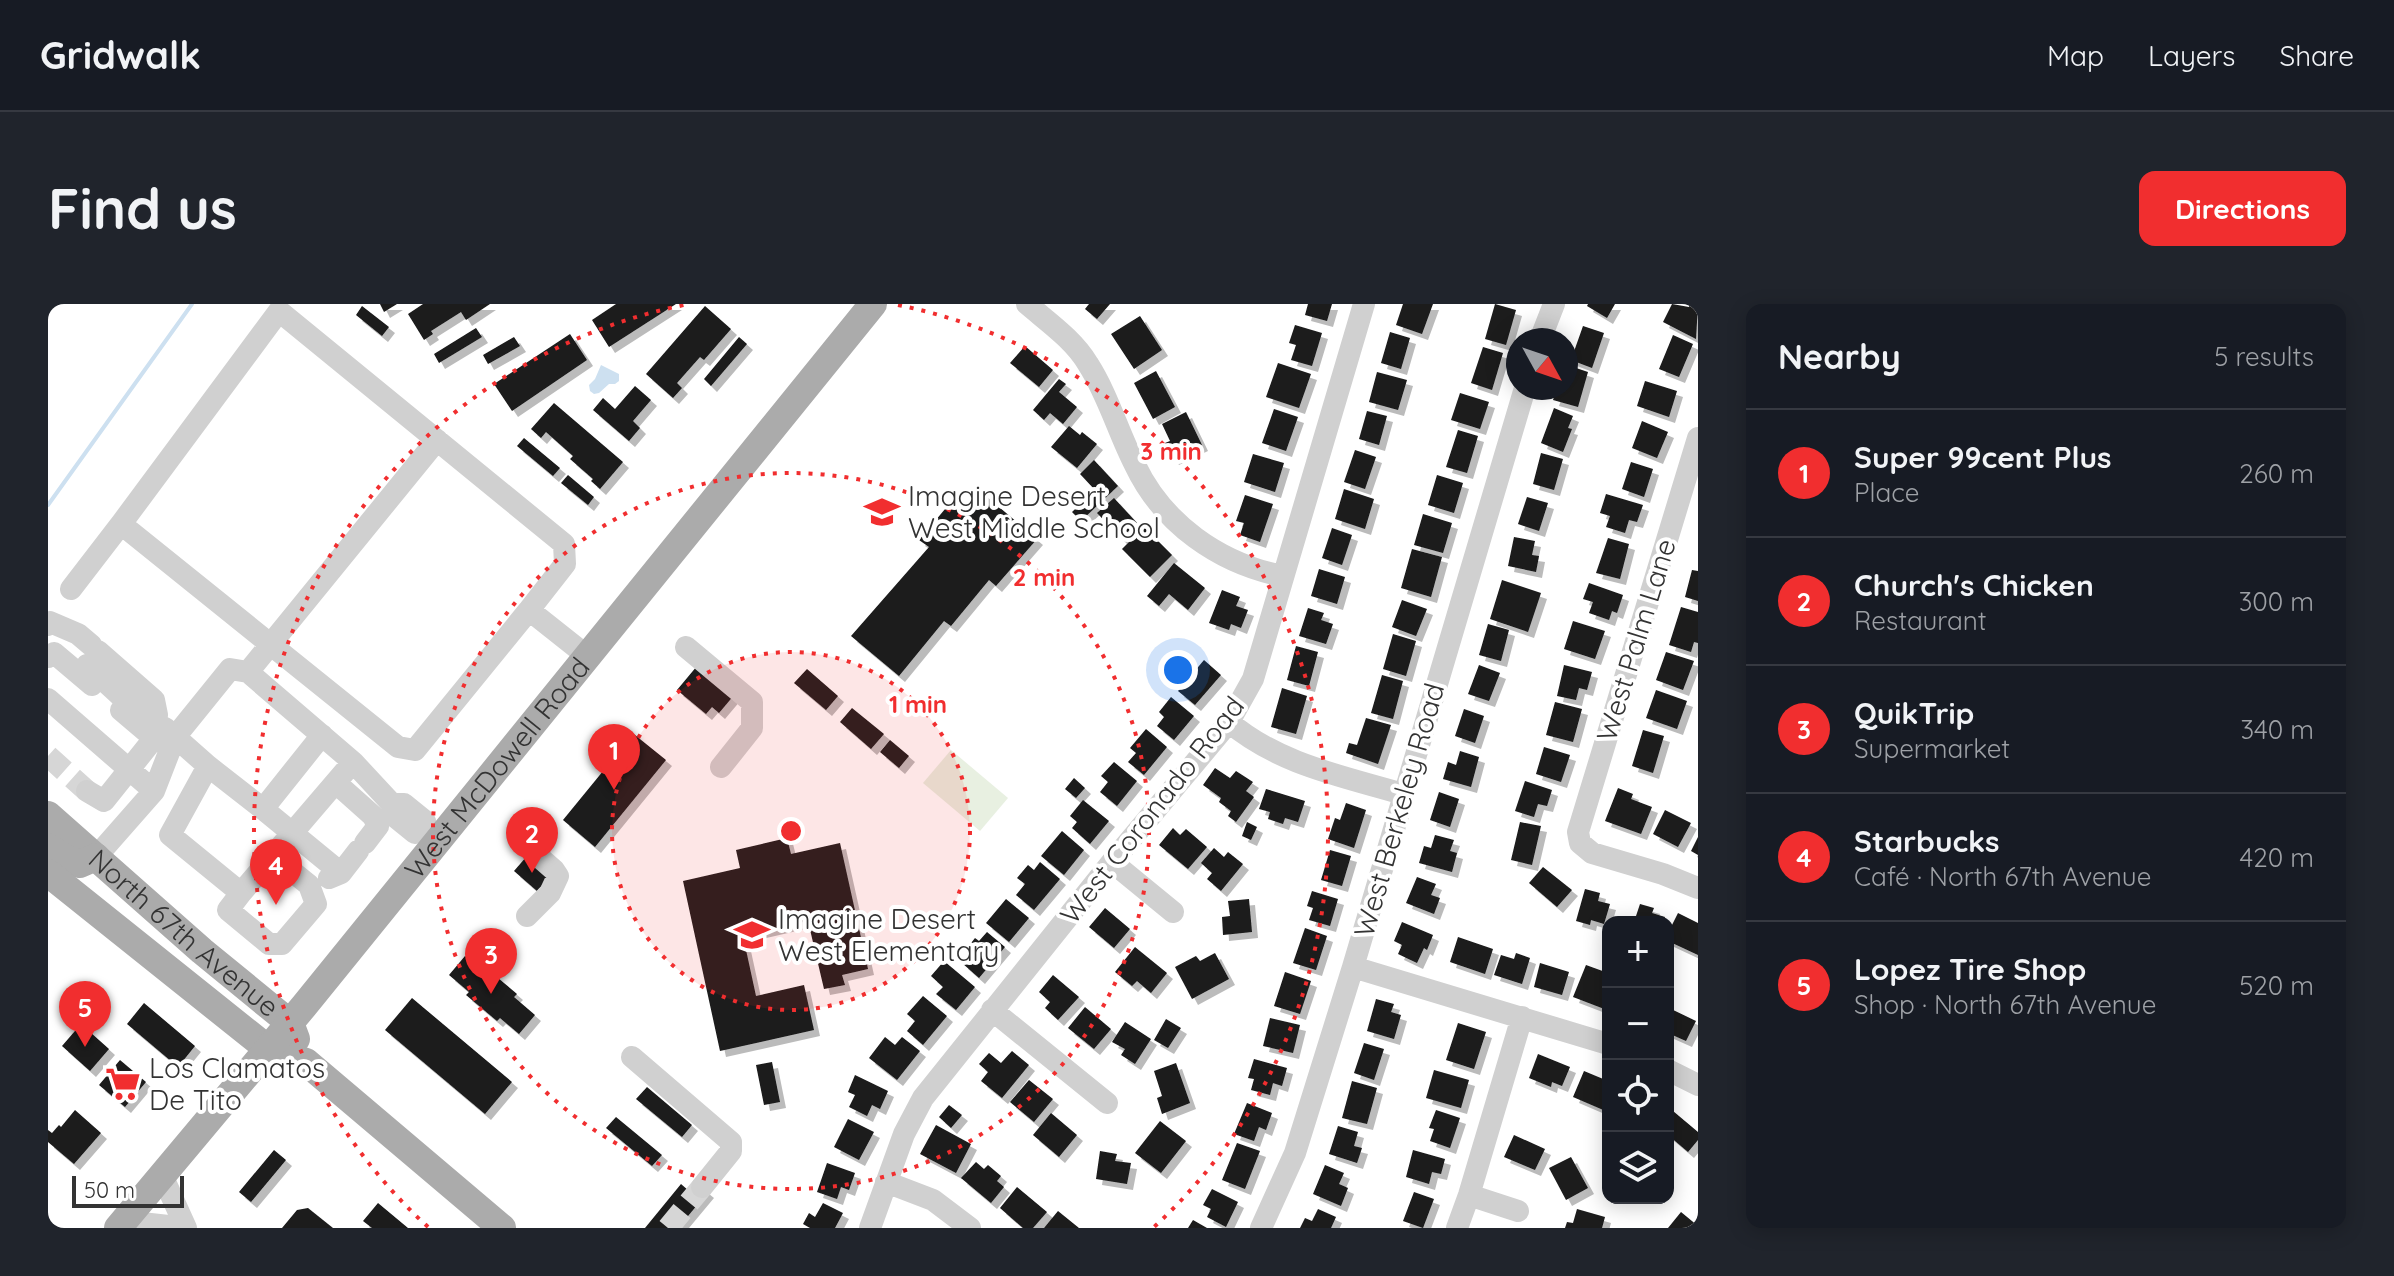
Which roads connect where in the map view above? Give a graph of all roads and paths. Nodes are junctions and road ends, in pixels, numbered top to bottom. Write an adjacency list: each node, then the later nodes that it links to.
1 (873, 304): 16 (main road, West McDowell Road)
2 (1364, 304): 10 (street, West Coronado Road)
3 (1554, 304): 5 (street)
4 (1034, 306): 10 (street)
5 (1545, 328)
6 (1521, 400): 30 (street, West Berkeley Road)
7 (1698, 438): 40 (street, West Palm Lane)
8 (437, 440): 9 (street); 12 (street); 14 (street)
9 (121, 524): 11 (street); 14 (street)
10 (1282, 576): 20 (street, West Coronado Road)
11 (71, 589)
12 (529, 610): 14 (street); 16 (street)
13 (52, 626): 21 (street)
14 (269, 644): 18 (street)
15 (686, 647): 25 (street)
16 (587, 656): 33 (main road, West McDowell Road)
17 (48, 657): 21 (street)
18 (248, 672): 21 (street); 22 (street)
19 (48, 699): 26 (street)
20 (1229, 722): 30 (street); 38 (street, West Coronado Road)
21 (162, 729): 24 (street); 26 (street); 29 (street)
22 (322, 735): 23 (street); 31 (street)
23 (353, 762): 27 (street); 33 (street)
24 (208, 766): 31 (street); 41 (street)
25 (721, 767)
26 (129, 769): 28 (street); 29 (street)
27 (336, 783): 35 (street); 35 (street)
28 (87, 791)
29 (154, 791): 37 (street)
30 (1403, 794): 44 (street, West Berkeley Road)
31 (263, 809): 35 (street)
32 (48, 815): 37 (main road, North 67th Avenue)
33 (433, 835): 47 (main road, West McDowell Road)
34 (522, 842): 43 (street)
35 (282, 845): 41 (street); 41 (street)
36 (48, 847): 37 (main road)
37 (96, 857): 47 (main road, North 67th Avenue)
38 (1112, 862): 42 (street); 45 (street, West Coronado Road)
39 (48, 873): 49 (main road, North 67th Avenue)
40 (1698, 888)
41 (241, 893)
42 (1173, 912)
43 (527, 916)
44 (1353, 967): 46 (street); 65 (street, West Berkeley Road)
45 (992, 1010): 54 (street); 56 (street, West Coronado Road)
46 (1522, 1017): 48 (street); 58 (street)
47 (290, 1023): 49 (main road, West McDowell Road); 51 (main road, North 67th Avenue)
48 (1602, 1042)
49 (268, 1049): 51 (main road, North 67th Avenue); 55 (main road, West McDowell Road)
50 (632, 1057): 57 (street)
51 (306, 1062): 61 (main road, North 67th Avenue)
52 (1674, 1073): 53 (street)
53 (1698, 1085)
54 (1107, 1103)
55 (162, 1175): 60 (main road, West McDowell Road); 62 (street)
56 (886, 1182): 63 (street, West Coronado Road); 64 (street)
57 (702, 1187)
58 (1469, 1195): 59 (street); 66 (street)
59 (1518, 1211)
60 (121, 1224): 62 (street)
61 (496, 1226)
62 (186, 1228)
63 (870, 1228)
64 (970, 1228)
65 (1261, 1228)
66 (1457, 1228)

